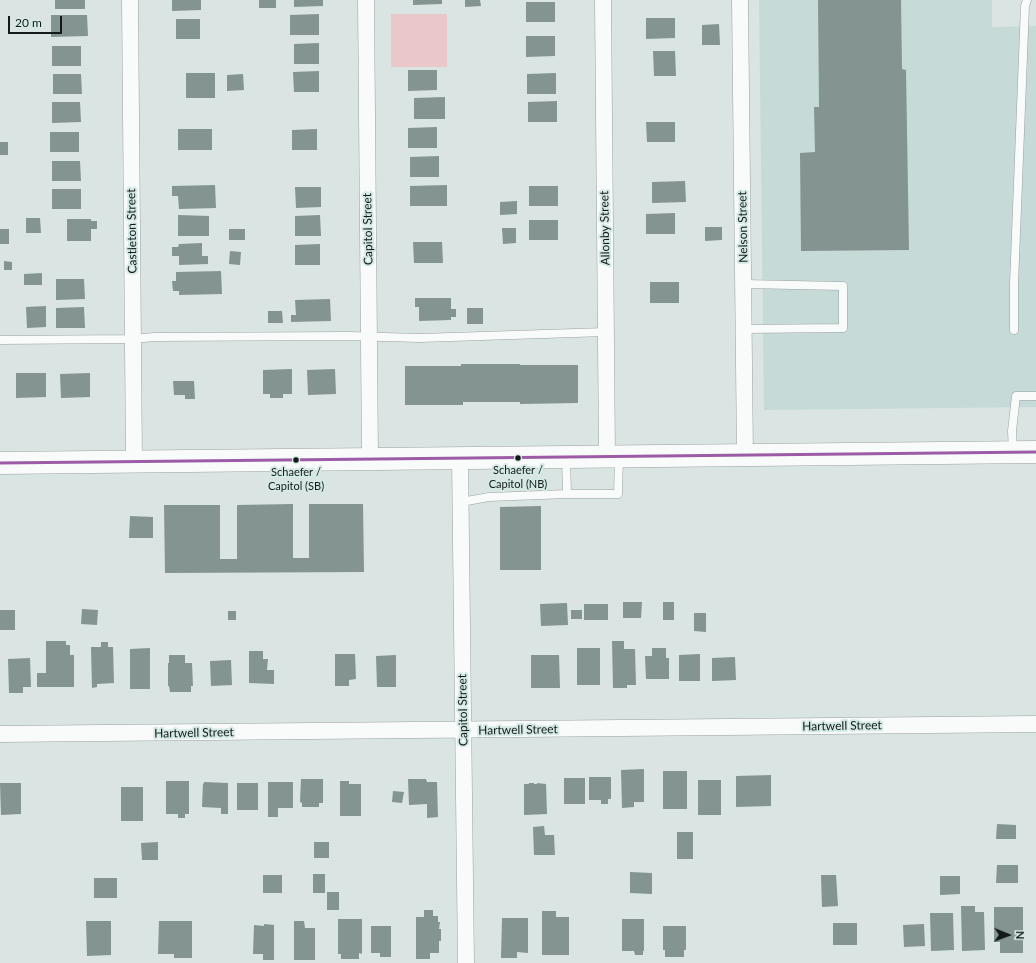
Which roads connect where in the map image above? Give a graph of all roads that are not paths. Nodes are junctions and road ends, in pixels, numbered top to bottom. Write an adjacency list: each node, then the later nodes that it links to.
1 (130, 0): 11 (street, Castleton Street)
2 (366, 0): 10 (street, Capitol Street)
3 (603, 0): 9 (street, Allonby Street)
4 (740, 0): 6 (street, Nelson Street)
5 (1026, 0): 8 (lane)
6 (744, 284): 7 (street, Nelson Street); 7 (lane)
7 (744, 329): 16 (street, Nelson Street)
8 (1014, 330)
9 (606, 332): 10 (lane); 18 (street, Allonby Street)
10 (369, 337): 11 (lane); 20 (street, Capitol Street)
11 (133, 339): 12 (lane); 21 (street, Castleton Street)
12 (0, 340)
13 (1036, 396): 14 (lane)
14 (1013, 452): 15 (street); 16 (street)
15 (1036, 452)
16 (745, 455): 18 (street)
17 (566, 456): 18 (street); 19 (street); 23 (lane)
18 (613, 456): 23 (lane)
19 (460, 458): 20 (street); 24 (street, Capitol Street)
20 (370, 459): 21 (street)
21 (134, 461): 22 (street)
22 (0, 463)
23 (567, 494): 24 (lane)
24 (461, 502): 26 (street, Capitol Street)
25 (1036, 724): 26 (street, Hartwell Street)
26 (463, 730): 27 (street, Hartwell Street); 28 (street, Capitol Street)
27 (0, 734)
28 (466, 963)

